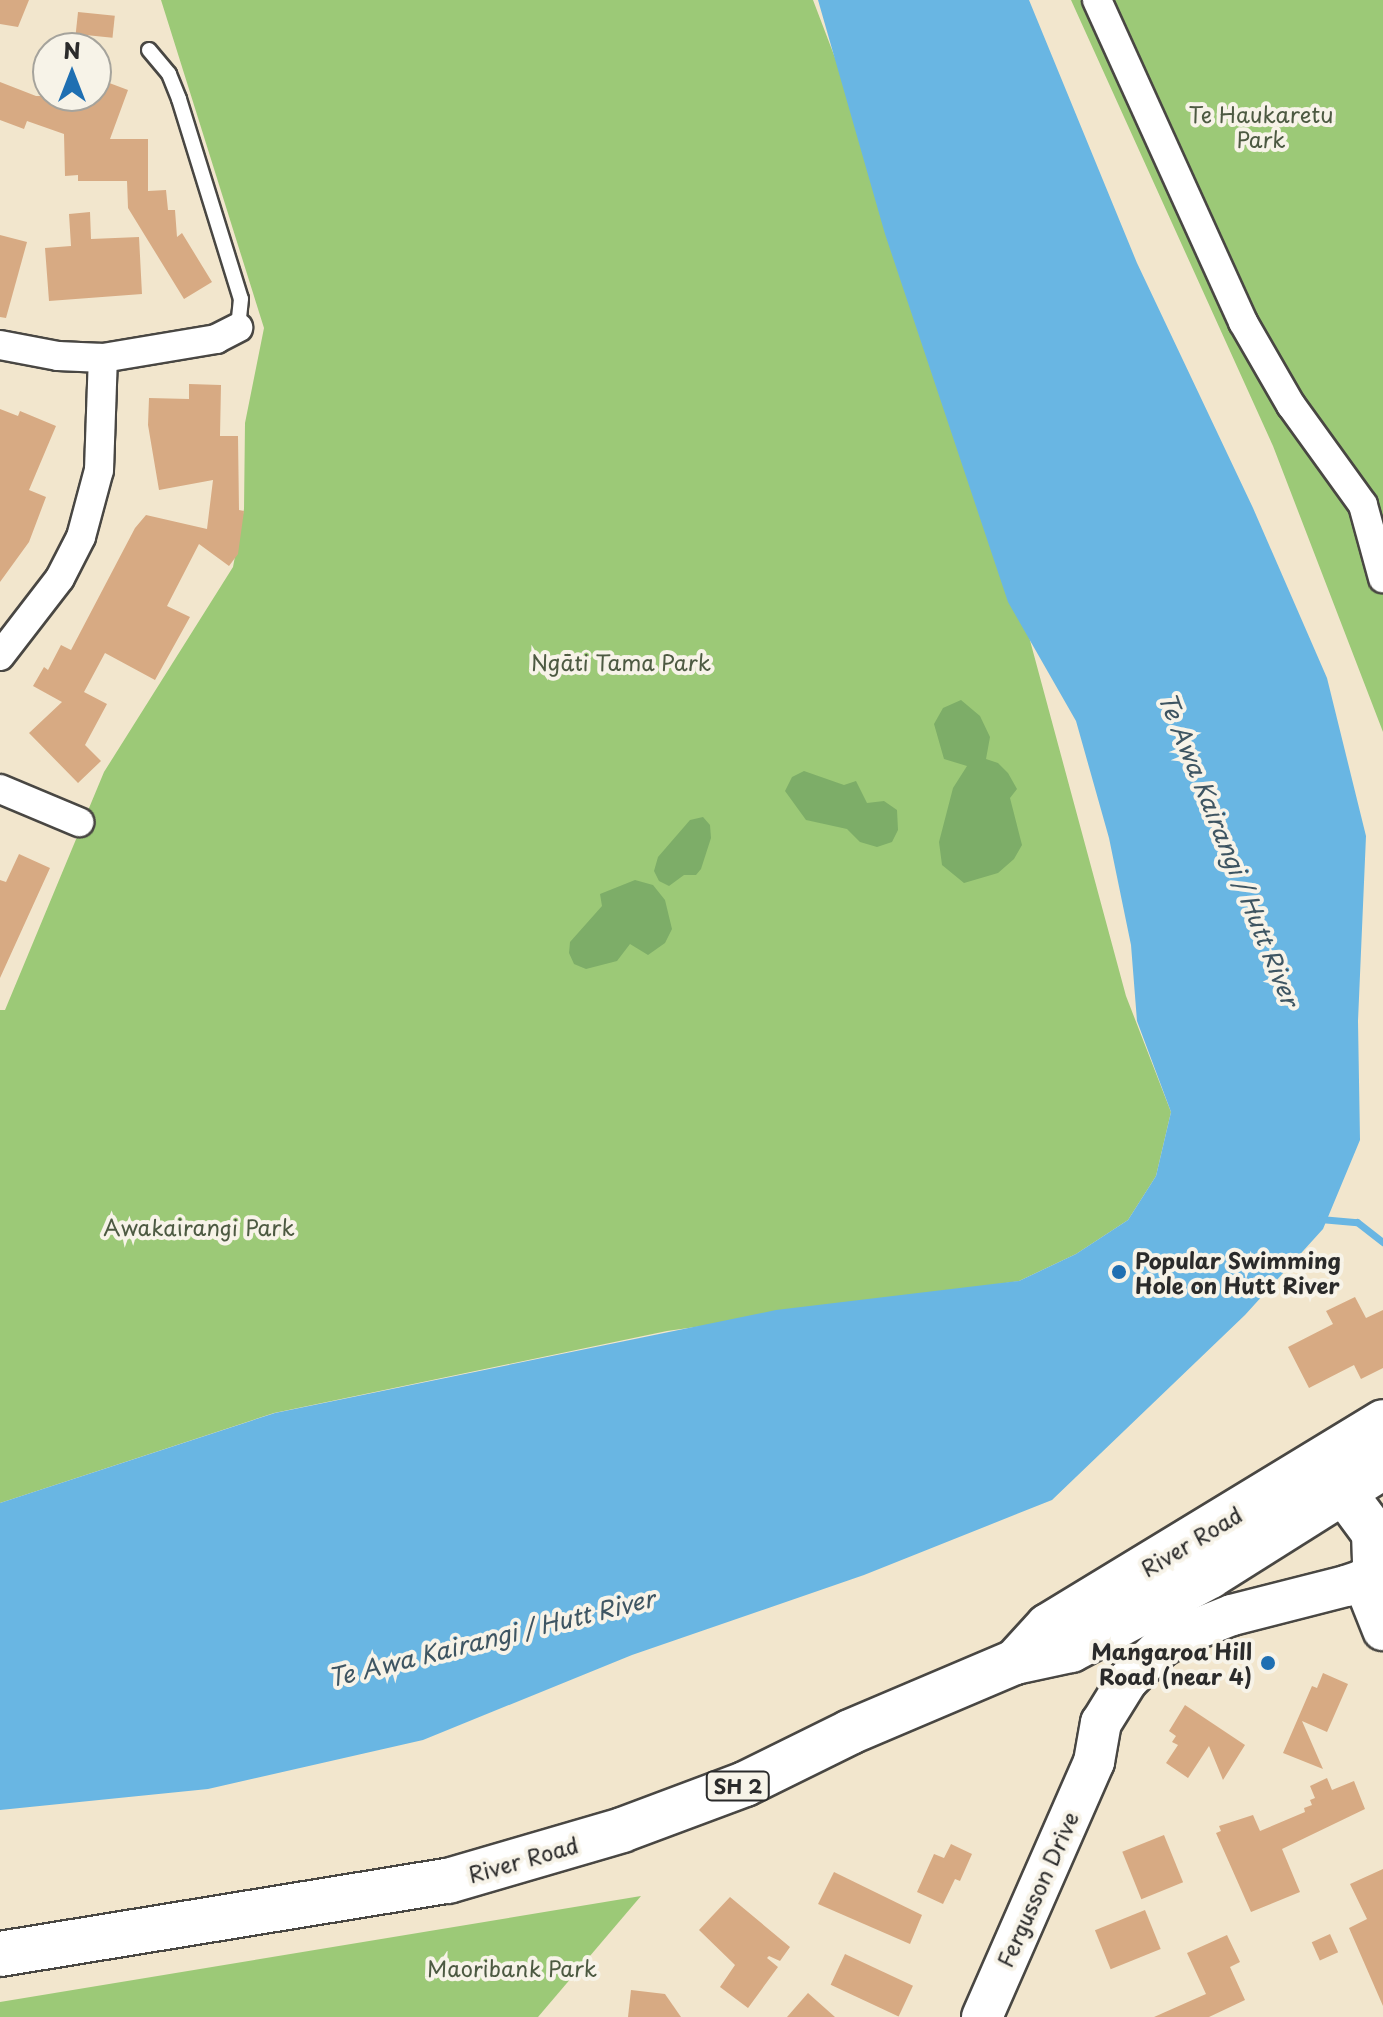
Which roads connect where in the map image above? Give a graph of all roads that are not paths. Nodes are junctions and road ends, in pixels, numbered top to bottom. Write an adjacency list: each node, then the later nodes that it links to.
1 (1097, 0): 6 (street)
2 (149, 50): 3 (lane)
3 (238, 328): 5 (street)
4 (0, 345): 5 (street)
5 (103, 358): 7 (street)
6 (1383, 578)
7 (0, 656)
8 (0, 789): 9 (street)
9 (79, 822)
10 (1381, 1440): 11 (highway, River Road / SH 2); 13 (highway, River Road / SH 2)
11 (1345, 1494): 12 (highway); 13 (highway, River Road / SH 2)
12 (1377, 1592): 15 (main road, Fergusson Drive)
13 (1015, 1662): 14 (highway, River Road / SH 2)
14 (0, 1954)
15 (982, 2017)

